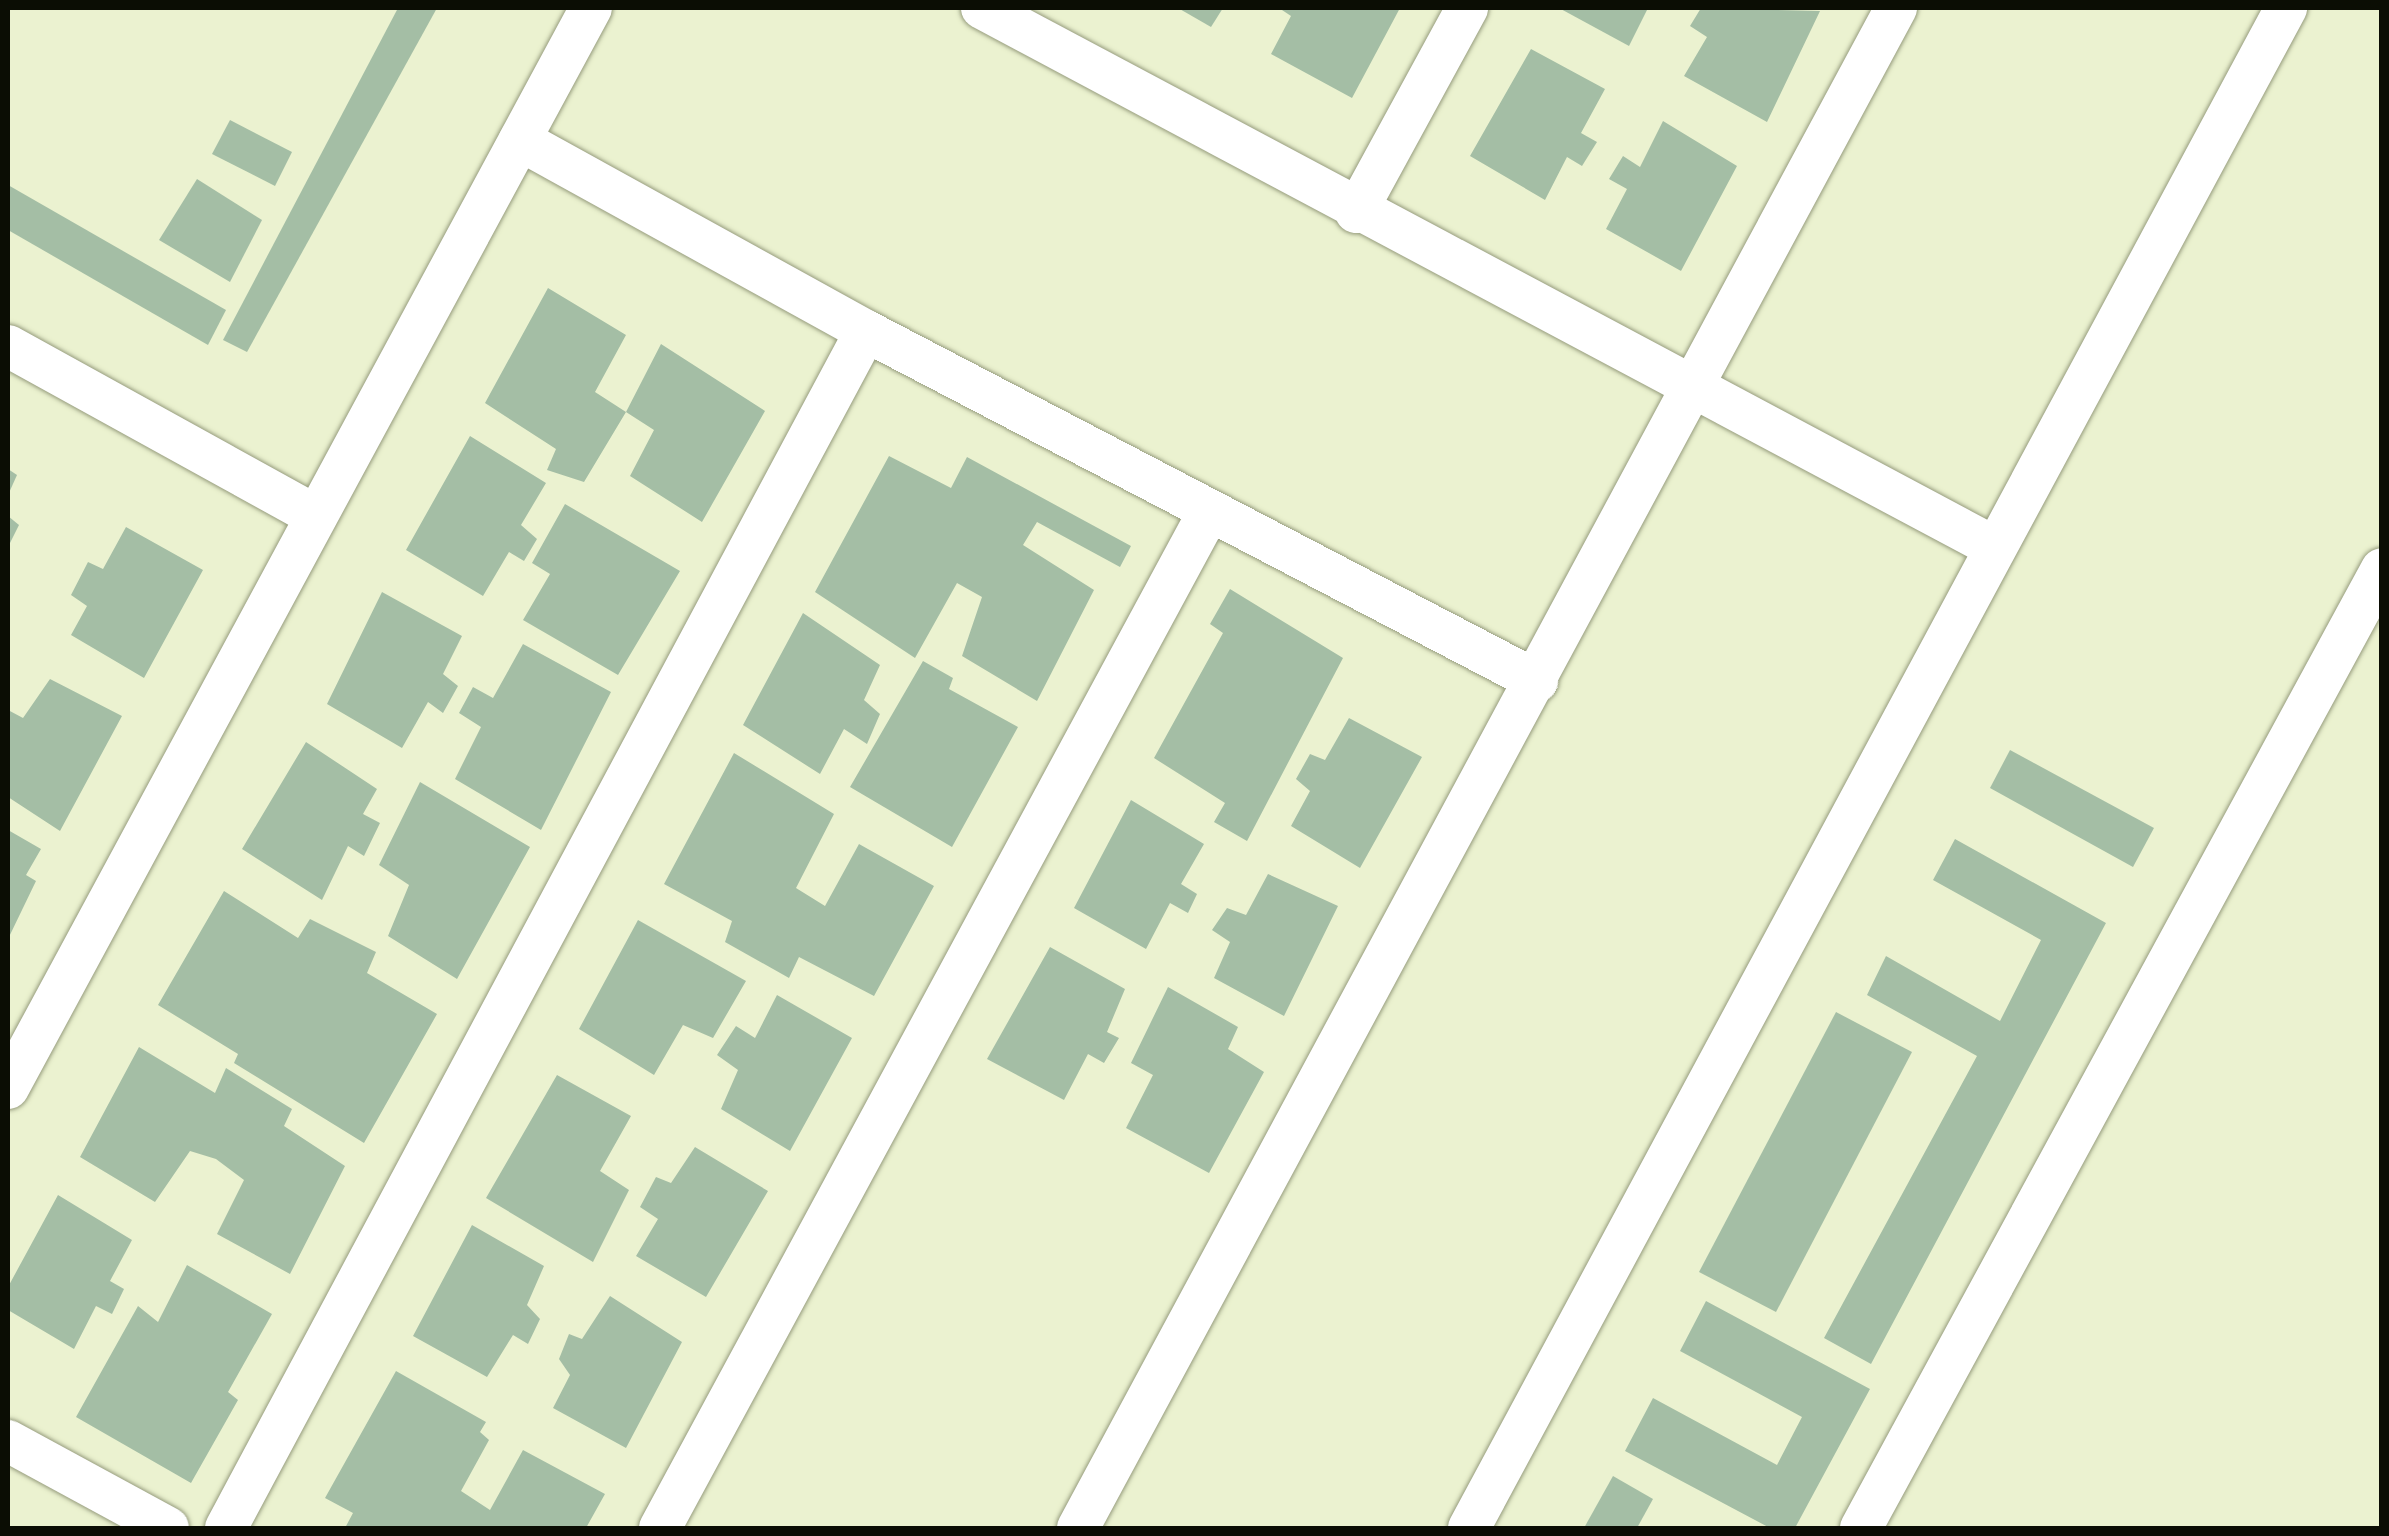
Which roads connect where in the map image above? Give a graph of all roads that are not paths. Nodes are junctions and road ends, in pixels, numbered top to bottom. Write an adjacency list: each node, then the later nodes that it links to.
1 (591, 8): 6 (street)
2 (1467, 8): 7 (street)
3 (1896, 8): 10 (street)
4 (2286, 8): 13 (street)
5 (1009, 13): 7 (street)
6 (520, 140): 8 (street); 12 (street)
7 (1356, 212): 10 (street)
8 (866, 331): 11 (street); 19 (street)
9 (8, 346): 12 (street)
10 (1690, 389): 13 (street); 15 (street)
11 (1209, 512): 15 (street); 20 (street)
12 (316, 516): 16 (street)
13 (1994, 547): 22 (street)
14 (2382, 570): 23 (street)
15 (1537, 681): 21 (street)
16 (8, 1088)
17 (8, 1441): 18 (street)
18 (168, 1528)
19 (226, 1528)
20 (660, 1528)
21 (1078, 1528)
22 (1469, 1528)
23 (1862, 1528)

